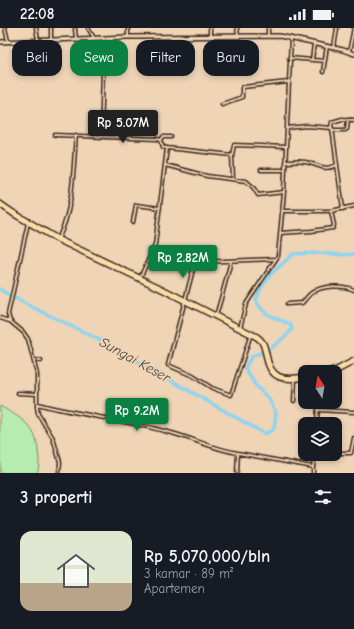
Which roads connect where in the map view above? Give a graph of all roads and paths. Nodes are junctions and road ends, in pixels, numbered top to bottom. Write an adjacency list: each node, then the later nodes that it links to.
1 (6, 28): 22 (street)
2 (36, 28): 20 (street)
3 (51, 28): 21 (street)
4 (88, 28): 16 (street)
5 (128, 28): 12 (street)
6 (210, 28): 15 (street)
7 (237, 28): 13 (street)
8 (268, 28): 14 (street)
9 (337, 28): 27 (street)
10 (354, 28): 28 (street)
11 (75, 29): 19 (street)
12 (128, 36): 15 (street); 17 (street)
13 (238, 36): 14 (street); 15 (street)
14 (268, 36): 18 (street)
15 (210, 37)
16 (94, 38): 17 (street); 19 (street)
17 (104, 38): 42 (street)
18 (291, 38): 25 (street); 30 (street)
19 (76, 39): 21 (street)
20 (38, 40)
21 (51, 40)
22 (8, 41): 23 (street); 24 (street)
23 (12, 41)
24 (0, 42)
25 (314, 44): 26 (street); 31 (street)
26 (327, 46): 27 (street); 32 (street)
27 (334, 48): 28 (street)
28 (349, 52): 29 (street)
29 (354, 54)
30 (289, 58): 31 (street); 34 (street)
31 (312, 60): 32 (street)
32 (325, 61): 33 (street)
33 (323, 72)
34 (288, 82): 35 (street); 38 (street)
35 (222, 104)
36 (348, 119): 37 (street); 39 (street); 39 (street)
37 (354, 120)
38 (287, 128): 39 (street); 45 (street)
39 (332, 128): 50 (street)
40 (55, 134): 41 (street)
41 (76, 135): 42 (street); 64 (street)
42 (101, 136): 44 (street)
43 (171, 137): 44 (street)
44 (161, 140): 46 (street)
45 (286, 147): 47 (street); 48 (street)
46 (167, 148): 47 (street); 49 (street)
47 (232, 155): 53 (street)
48 (285, 162): 50 (street); 52 (street)
49 (165, 165): 53 (street); 57 (street)
50 (337, 165): 58 (street)
51 (262, 170): 52 (street)
52 (285, 170): 54 (street)
53 (233, 179): 54 (street)
54 (284, 192): 59 (street)
55 (1, 205): 61 (highway)
56 (354, 206): 58 (street)
57 (160, 208): 62 (street); 65 (street)
58 (343, 209): 60 (street)
59 (282, 211): 60 (street); 63 (street)
60 (331, 211): 63 (street)
61 (29, 222): 64 (highway); 75 (street)
62 (133, 222)
63 (280, 233): 66 (street)
64 (58, 239): 69 (highway)
65 (150, 253): 68 (street); 69 (street)
66 (277, 259): 67 (street); 76 (street)
67 (231, 261): 68 (street); 73 (street)
68 (195, 262): 71 (street)
69 (139, 279): 71 (highway)
70 (354, 290): 72 (street)
71 (185, 301): 73 (highway); 77 (street)
72 (287, 304)
73 (215, 317): 76 (highway)
74 (0, 318): 75 (street)
75 (10, 321): 78 (street)
76 (240, 329): 77 (highway)
77 (251, 334): 83 (highway)
78 (34, 360): 79 (street); 85 (street)
79 (41, 361)
80 (354, 361): 81 (highway)
81 (342, 367)
82 (298, 378): 83 (highway)
83 (295, 379): 86 (street)
84 (18, 393): 85 (street)
85 (37, 394): 87 (street)
86 (294, 401)
87 (37, 404): 92 (street); 96 (street)
88 (318, 410): 89 (street); 90 (street)
89 (354, 412)
90 (318, 417)
91 (354, 438): 93 (street)
92 (238, 453): 95 (street); 97 (street)
93 (342, 453)
94 (314, 461): 95 (street)
95 (313, 467): 98 (street)
96 (59, 473)
97 (237, 473)
98 (314, 473)

